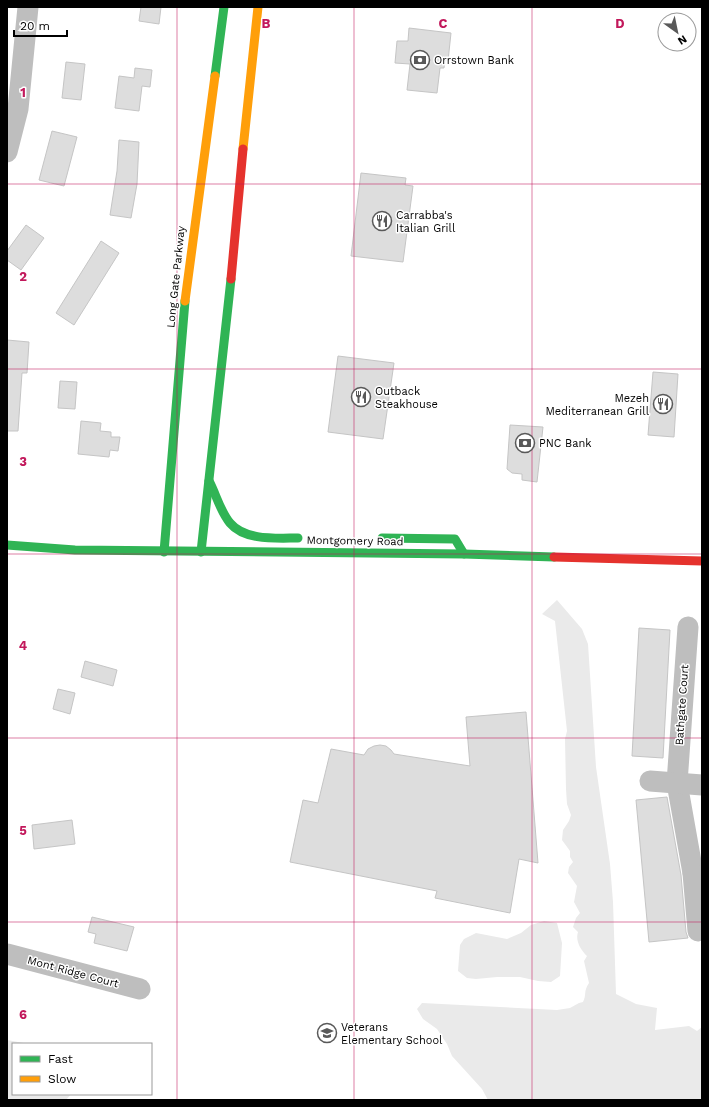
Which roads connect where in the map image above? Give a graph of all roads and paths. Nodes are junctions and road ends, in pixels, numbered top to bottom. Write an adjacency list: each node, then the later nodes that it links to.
1 (28, 7): 4 (street)
2 (224, 7): 9 (street, Long Gate Parkway)
3 (258, 7): 5 (street)
4 (7, 152)
5 (209, 481): 6 (street); 10 (street)
6 (311, 538)
7 (375, 538): 11 (street)
8 (7, 545): 9 (street, Montgomery Road)
9 (164, 552): 10 (street, Montgomery Road)
10 (201, 552): 11 (street, Montgomery Road)
11 (464, 554): 12 (street, Montgomery Road)
12 (702, 561)
13 (688, 627): 15 (street, Bathgate Court)
14 (650, 782): 15 (street)
15 (677, 783): 16 (street); 17 (street, Bathgate Court)
16 (702, 785)
17 (698, 873): 18 (street, Bathgate Court)
18 (698, 931)
19 (7, 954): 20 (street, Mont Ridge Court)
20 (140, 989)

